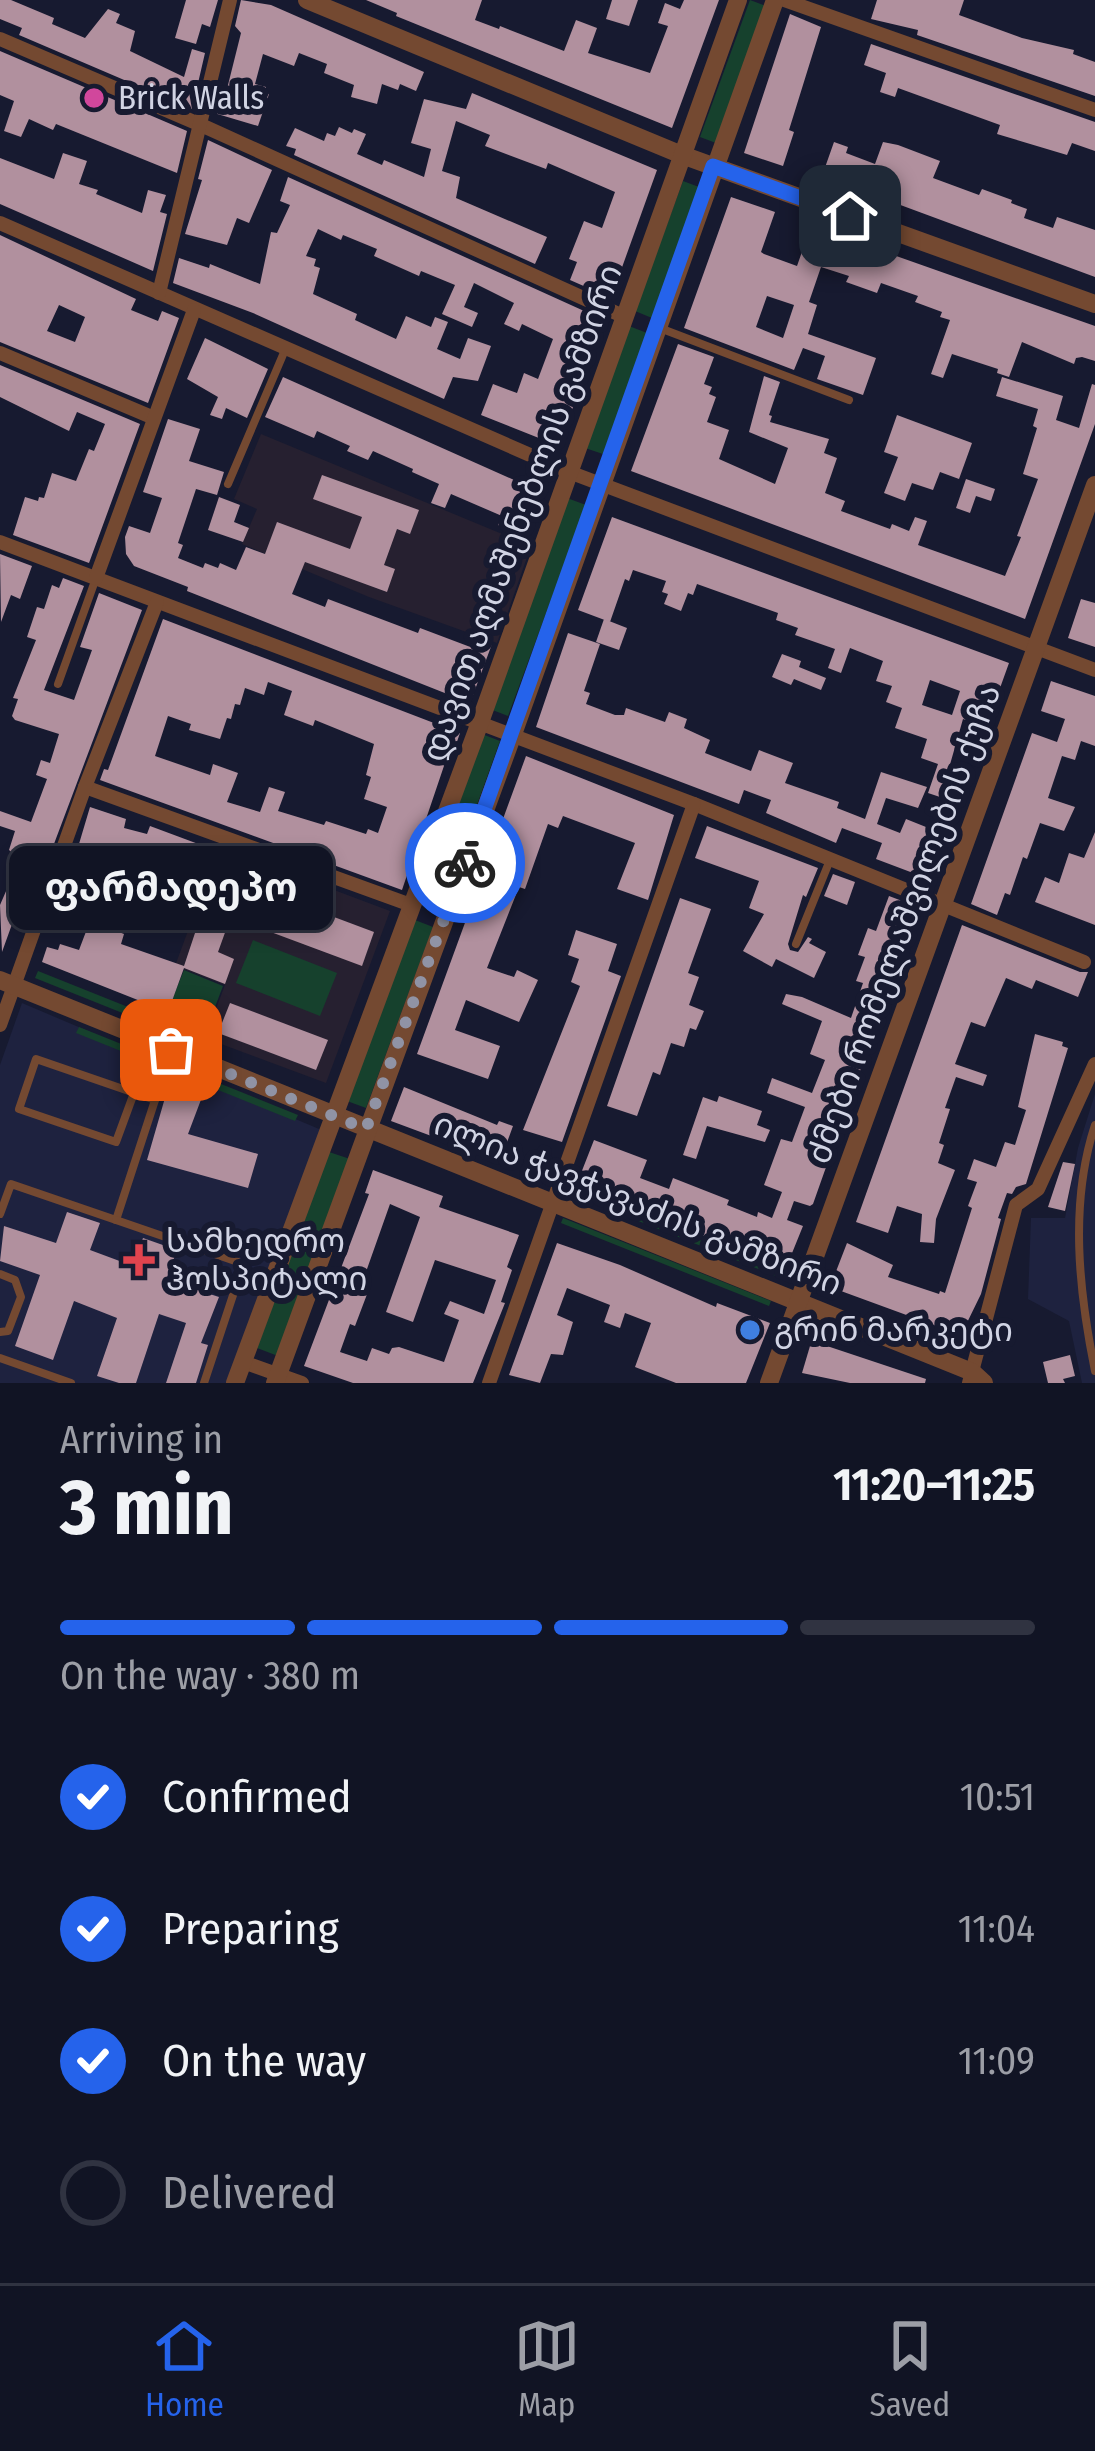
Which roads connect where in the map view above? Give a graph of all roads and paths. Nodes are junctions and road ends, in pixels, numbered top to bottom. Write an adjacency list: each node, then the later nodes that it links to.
1 (230, 0): 7 (street)
2 (308, 0): 8 (street)
3 (738, 0): 8 (street, დავით აღმაშენებლის გამზირი)
4 (779, 0): 6 (street); 9 (street, დავით აღმაშენებლის გამზირი)
5 (0, 40): 7 (street)
6 (1095, 110)
7 (201, 125): 11 (street); 14 (street)
8 (682, 155): 9 (street); 14 (street, დავით აღმაშენებლის გამზირი)
9 (713, 166): 12 (street); 15 (street, დავით აღმაშენებლის გამზირი)
10 (0, 223): 11 (street)
11 (159, 293): 13 (street)
12 (1095, 304)
13 (194, 310): 16 (street); 19 (street)
14 (625, 317): 20 (street, დავით აღმაშენებლის გამზირი)
15 (656, 326): 18 (lane); 21 (street, დავით აღმაშენებლის გამზირი)
16 (286, 350): 20 (street); 22 (lane)
17 (0, 353): 19 (street)
18 (850, 400)
19 (154, 418): 25 (street)
20 (569, 472): 21 (street); 30 (street, დავით აღმაშენებლის გამზირი)
21 (599, 483): 27 (street); 31 (street, დავით აღმაშენებლის გამზირი)
22 (228, 484)
23 (1095, 484): 27 (street, ძმები რომელაშვილების ქუჩა)
24 (0, 542): 25 (street)
25 (96, 578): 26 (street); 29 (lane)
26 (158, 602): 30 (street); 32 (street)
27 (1036, 649): 28 (street); 35 (street, ძმები რომელაშვილების ქუჩა)
28 (1095, 670)
29 (58, 684)
30 (479, 724): 31 (street); 36 (street, დავით აღმაშენებლის გამზირი)
31 (512, 736): 33 (street); 47 (street, დავით აღმაშენებლის გამზირი)
32 (85, 787): 36 (street); 39 (street)
33 (694, 804): 34 (street); 48 (street)
34 (830, 859): 35 (street); 37 (lane)
35 (944, 903): 38 (street); 52 (street, ძმები რომელაშვილების ქუჩა)
36 (411, 904): 45 (street, დავით აღმაშენებლის გამზირი)
37 (796, 944)
38 (1084, 962)
39 (7, 983): 40 (street); 41 (street, ილია ჭავჭავაძის გამზირი)
40 (0, 1025)
41 (171, 1050): 44 (lane); 45 (street, ილია ჭავჭავაძის გამზირი)
42 (1095, 1064): 58 (street)
43 (134, 1093): 43 (lane); 44 (lane)
44 (155, 1100): 50 (lane)
45 (333, 1116): 47 (street, ილია ჭავჭავაძის გამზირი); 55 (street, დავით აღმაშენებლის გამზირი)
46 (1095, 1125): 56 (lane)
47 (366, 1129): 48 (street, ილია ჭავჭავაძის გამზირი); 57 (street, დავით აღმაშენებლის გამზირი)
48 (552, 1202): 52 (street, ილია ჭავჭავაძის გამზირი); 63 (street)
49 (0, 1214): 50 (lane)
50 (116, 1220): 60 (lane)
51 (0, 1274): 53 (lane)
52 (799, 1300): 58 (street, ილია ჭავჭავაძის გამზირი); 64 (street, ძმები რომელაშვილების ქუჩა)
53 (0, 1332)
54 (0, 1358): 59 (lane)
55 (243, 1362): 57 (street); 61 (street, დავით აღმაშენებლის გამზირი)
56 (1095, 1371)
57 (277, 1379): 62 (street)
58 (975, 1379)
59 (69, 1383)
60 (204, 1383)
61 (235, 1383)
62 (302, 1383)
63 (489, 1383)
64 (769, 1383)

